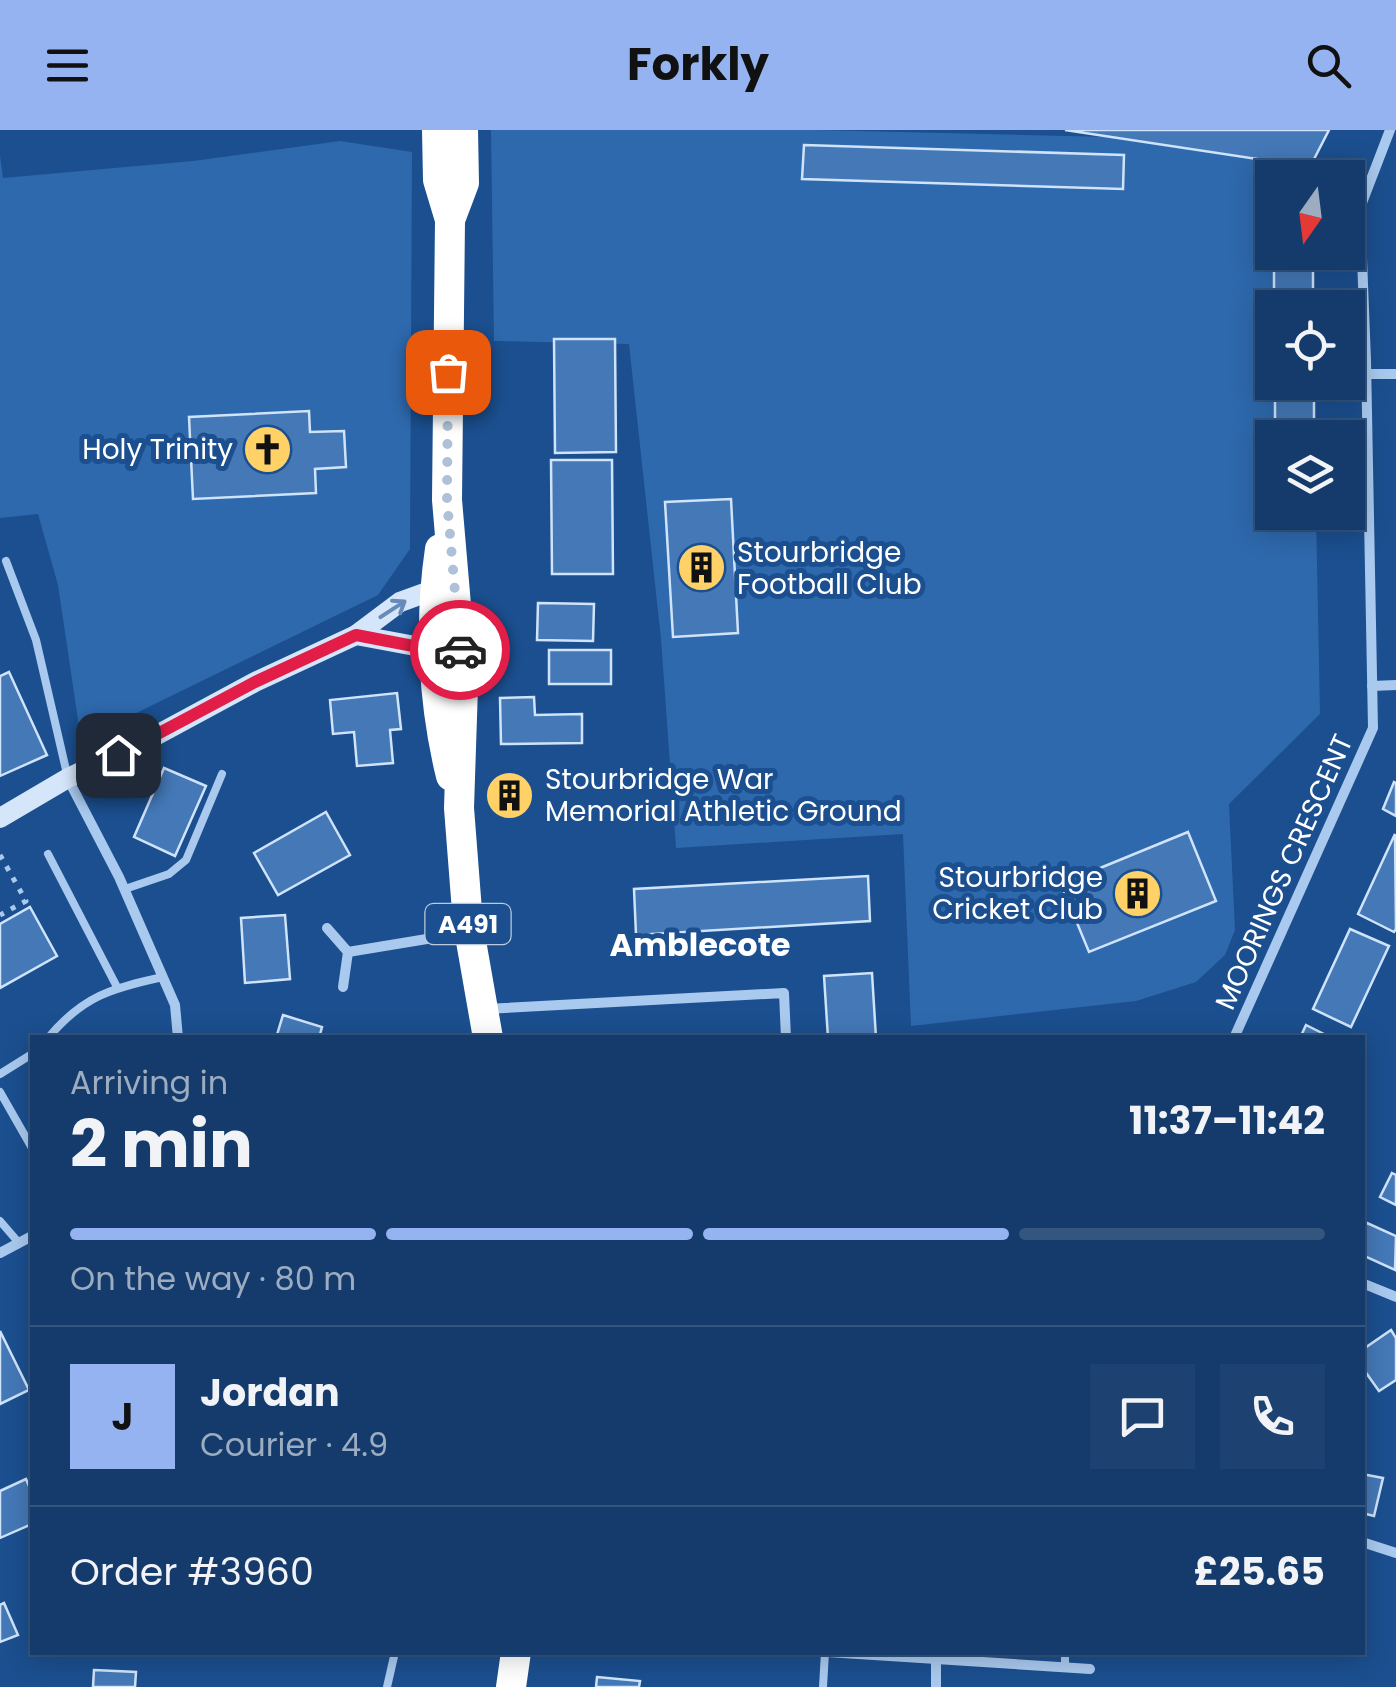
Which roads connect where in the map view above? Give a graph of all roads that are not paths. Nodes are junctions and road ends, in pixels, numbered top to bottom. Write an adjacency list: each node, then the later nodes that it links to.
1 (437, 130): 4 (highway, A491)
2 (463, 130): 4 (highway, A491)
3 (1390, 130): 5 (street, MOORINGS CRESCENT)
4 (450, 220): 8 (highway, A491)
5 (1366, 374): 6 (street); 12 (street, MOORINGS CRESCENT)
6 (1396, 374)
7 (6, 562): 14 (lane)
8 (444, 586): 9 (street, one-way to 8); 10 (highway, A491)
9 (356, 635): 10 (street); 14 (street)
10 (448, 651): 18 (highway, A491)
11 (1396, 685): 12 (street)
12 (1372, 686): 28 (street, MOORINGS CRESCENT)
13 (222, 774): 17 (lane)
14 (68, 778): 15 (street); 17 (street)
15 (0, 818)
16 (48, 854): 22 (lane)
17 (125, 889): 21 (street)
18 (468, 924): 20 (street); 24 (highway, A491)
19 (327, 928): 20 (street)
20 (348, 952): 23 (street)
21 (163, 977): 22 (lane); 26 (street)
22 (117, 987): 25 (lane)
23 (343, 987)
24 (485, 1023): 27 (street)
25 (50, 1035)
26 (178, 1035)
27 (786, 1035)
28 (1235, 1035)
29 (30, 1055): 30 (lane)
30 (0, 1074)
31 (0, 1092): 32 (lane)
32 (30, 1144)
33 (0, 1221): 35 (lane)
34 (30, 1237): 35 (street)
35 (18, 1244): 36 (street)
36 (0, 1253)
37 (1365, 1284): 38 (street)
38 (1396, 1297)
39 (1365, 1543): 40 (street)
40 (1396, 1553)
41 (393, 1655): 49 (lane)
42 (516, 1655): 50 (highway)
43 (826, 1655): 51 (lane)
44 (867, 1655): 46 (street)
45 (1065, 1655): 47 (lane)
46 (936, 1660): 47 (street); 52 (street)
47 (1065, 1667): 48 (street)
48 (1090, 1669)
49 (387, 1687)
50 (511, 1687)
51 (823, 1687)
52 (936, 1687)

